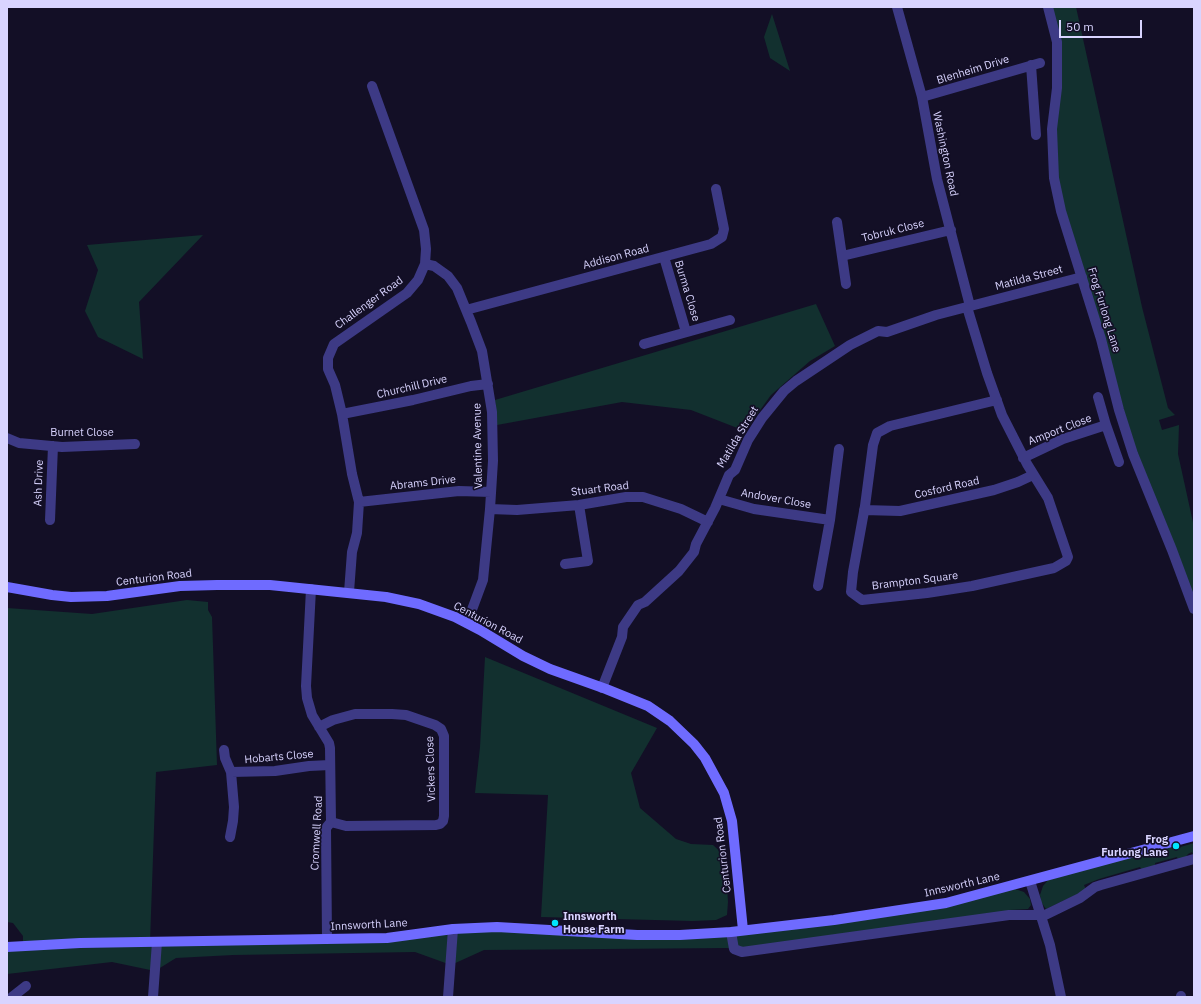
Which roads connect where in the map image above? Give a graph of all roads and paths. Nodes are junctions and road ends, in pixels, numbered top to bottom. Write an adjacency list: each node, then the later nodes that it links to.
1 (898, 7): 4 (street, Washington Road)
2 (1048, 7): 12 (street, Frog Furlong Lane)
3 (372, 86): 11 (street, Challenger Road)
4 (922, 98): 5 (street, Blenheim Drive); 8 (street, Washington Road)
5 (1036, 135)
6 (716, 189): 10 (street, Addison Road)
7 (836, 222): 9 (street)
8 (950, 230): 9 (street, Tobruk Close); 14 (street, Washington Road)
9 (842, 256): 13 (street)
10 (664, 257): 15 (street, Addison Road); 17 (street, Burma Close)
11 (425, 264): 15 (street, Valentine Avenue); 22 (street, Challenger Road)
12 (1082, 277): 14 (street, Matilda Street); 45 (street, Frog Furlong Lane)
13 (846, 284)
14 (969, 306): 21 (street, Brampton Square); 32 (street, Matilda Street)
15 (466, 310): 19 (street, Valentine Avenue)
16 (730, 320): 17 (street, Burma Close)
17 (686, 332): 18 (street, Burma Close)
18 (644, 344)
19 (488, 384): 22 (street, Churchill Drive); 31 (street, Valentine Avenue)
20 (1098, 396): 23 (street, Amport Close)
21 (997, 400): 28 (street, Brampton Square); 36 (street, Brampton Square)
22 (342, 414): 33 (street, Challenger Road)
23 (1106, 425): 28 (street, Amport Close); 29 (street, Amport Close)
24 (7, 438): 26 (street, Burnet Close)
25 (135, 444): 26 (street, Burnet Close)
26 (52, 446): 37 (street, Ash Drive)
27 (839, 449): 38 (street)
28 (1023, 458): 30 (street, Brampton Square)
29 (1119, 462)
30 (1033, 475): 36 (street, Cosford Road); 36 (street, Brampton Square)
31 (491, 492): 33 (street, Abrams Drive); 35 (street, Valentine Avenue)
32 (719, 499): 38 (street, Andover Close); 39 (street, Matilda Street)
33 (358, 502): 44 (street, Challenger Road)
34 (579, 504): 35 (street, Stuart Road); 39 (street, Stuart Road); 40 (street)
35 (490, 509): 46 (street, Valentine Avenue)
36 (864, 510)
37 (50, 520)
38 (830, 520): 42 (street)
39 (708, 522): 47 (street, Matilda Street)
40 (565, 564)
41 (7, 586): 43 (street, Centurion Road)
42 (818, 586)
43 (311, 588): 44 (street, Centurion Road); 48 (street, Cromwell Road)
44 (349, 592): 46 (street, Centurion Road)
45 (1194, 609)
46 (467, 623): 47 (street, Centurion Road)
47 (602, 688): 59 (street, Centurion Road)
48 (319, 727): 50 (street, Cromwell Road); 52 (street, Vickers Close)
49 (224, 750): 51 (street, Hobarts Close)
50 (330, 765): 51 (street, Hobarts Close); 52 (street, Cromwell Road)
51 (231, 772): 54 (street, Hobarts Close)
52 (331, 822): 61 (street, Cromwell Road)
53 (1194, 836): 56 (street, Innsworth Lane)
54 (230, 837)
55 (1194, 858): 57 (street)
56 (1030, 881): 57 (street); 59 (street, Innsworth Lane)
57 (1041, 916): 60 (street); 68 (street)
58 (453, 929): 60 (street, Innsworth Lane); 61 (street, Innsworth Lane); 67 (street)
59 (743, 930): 60 (street, Innsworth Lane)
60 (731, 932)
61 (327, 939): 62 (street, Innsworth Lane)
62 (157, 942): 63 (street, Innsworth Lane); 66 (street)
63 (7, 946)
64 (26, 986): 65 (street)
65 (15, 996)
66 (153, 997)
67 (448, 997)
68 (1061, 997)

